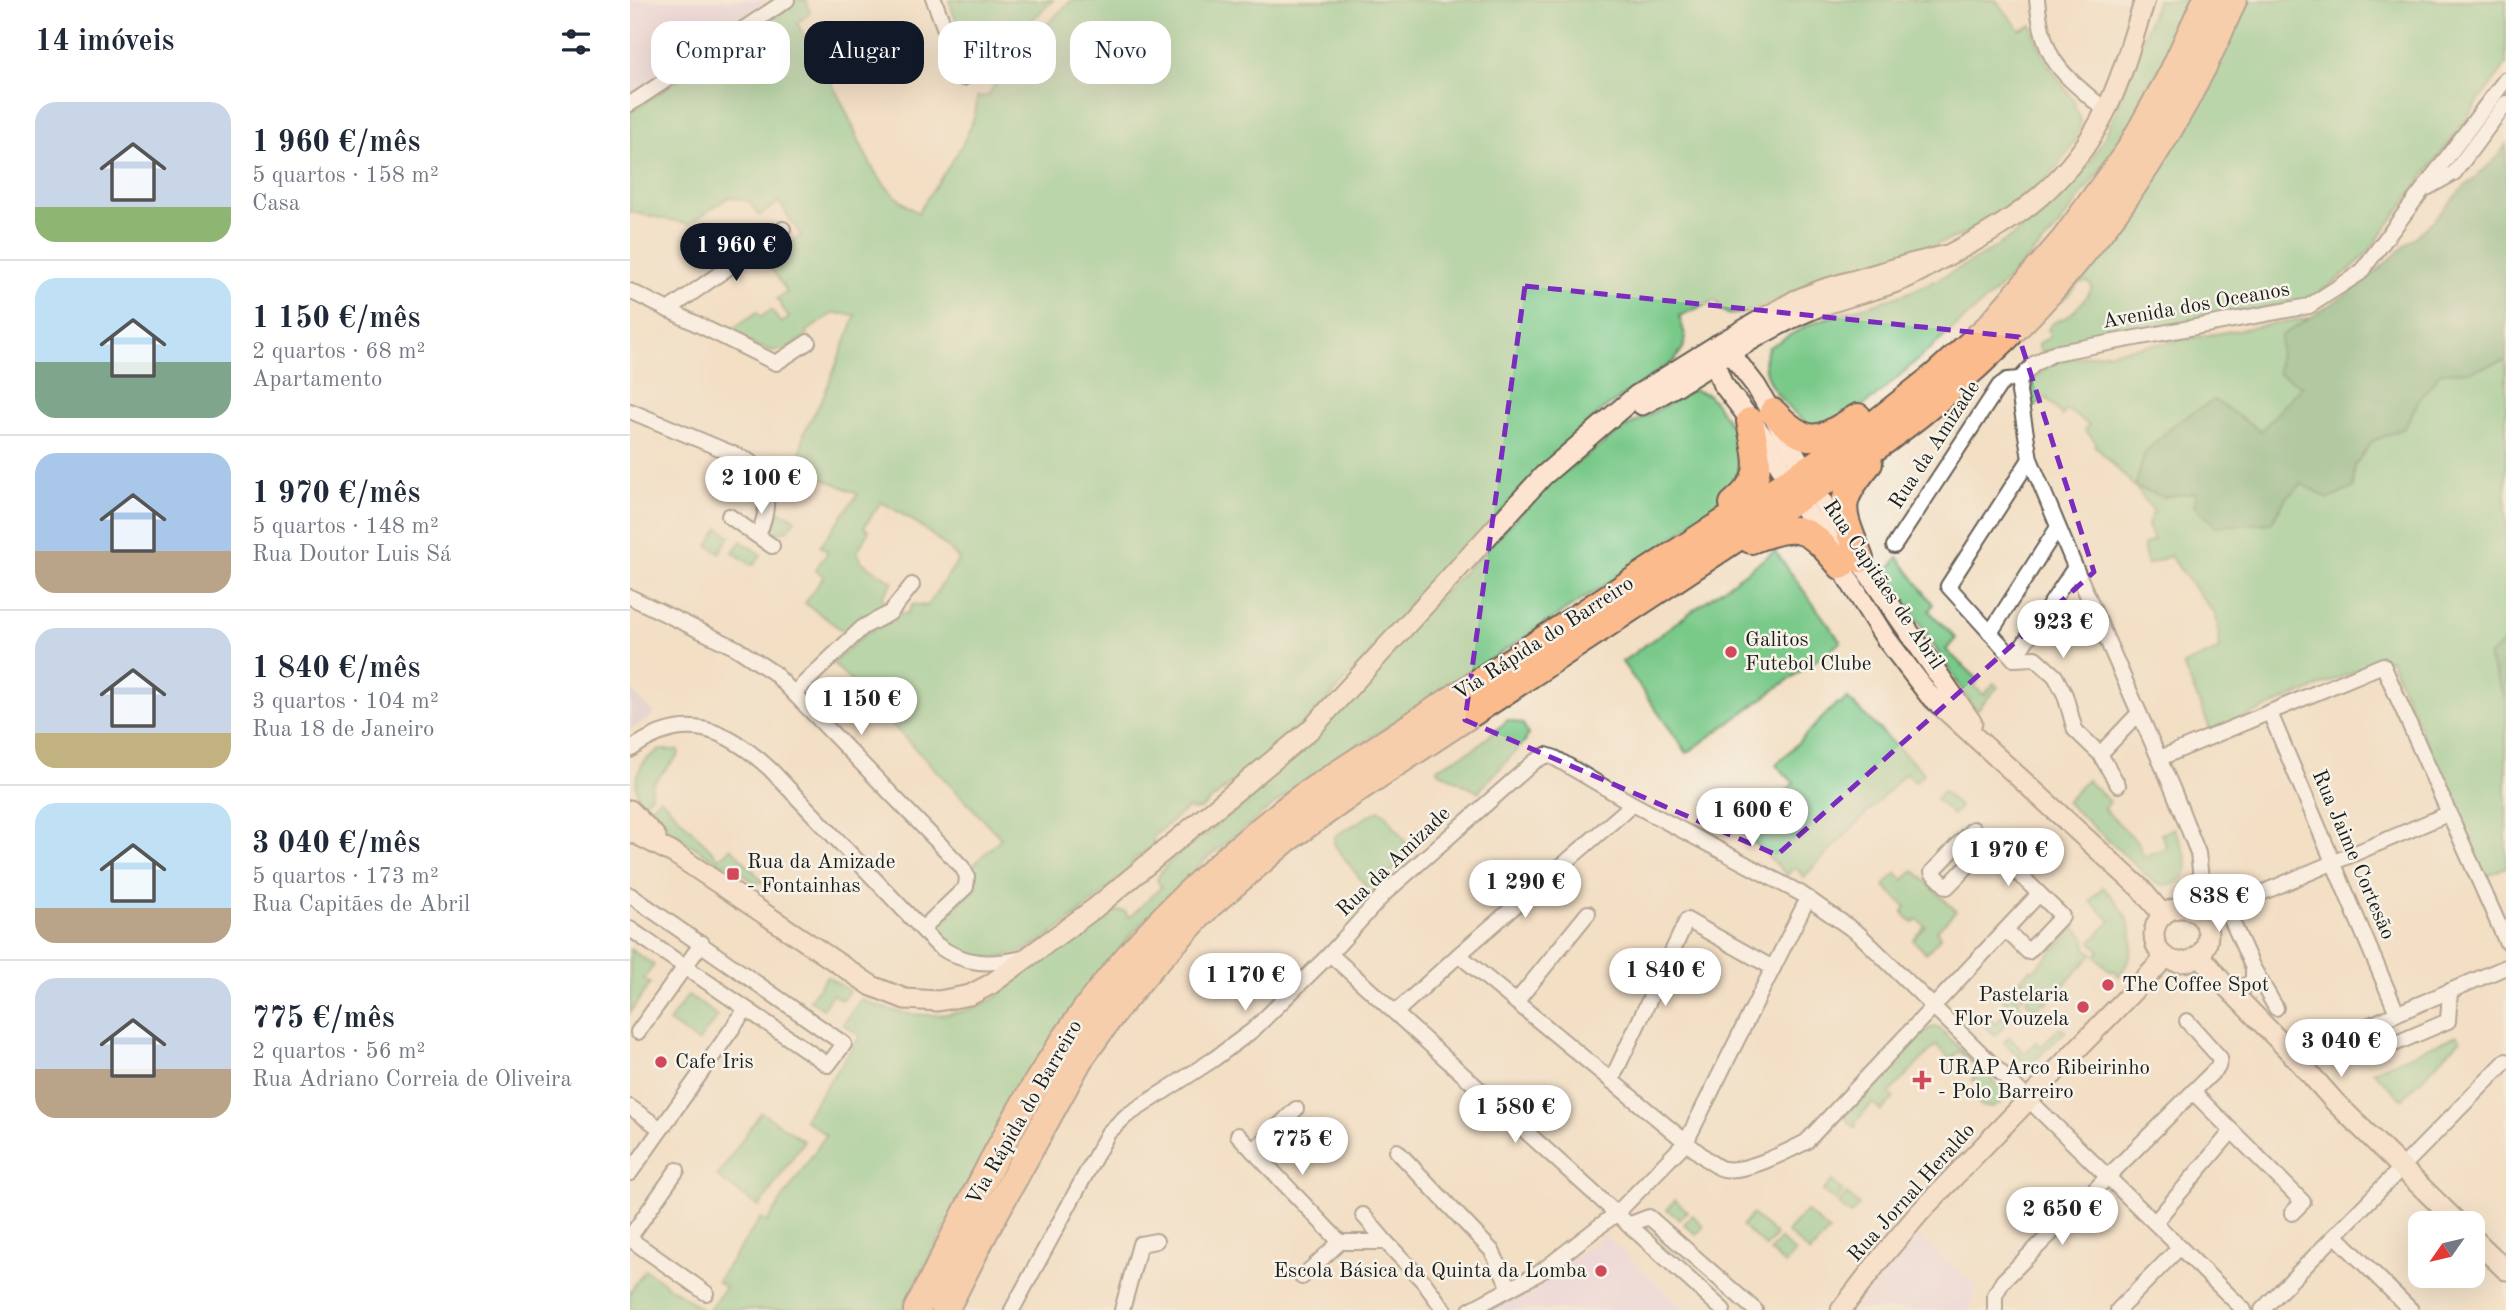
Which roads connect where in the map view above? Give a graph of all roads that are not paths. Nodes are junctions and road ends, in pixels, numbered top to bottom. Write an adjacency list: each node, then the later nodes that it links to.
1 (787, 0): 10 (street)
2 (934, 0): 7 (street)
3 (2037, 0): 11 (street)
4 (2145, 0): 11 (main road)
5 (2206, 0): 16 (highway, Via Rápida do Barreiro)
6 (2233, 0): 28 (highway, Via Rápida do Barreiro)
7 (942, 21)
8 (2506, 79): 12 (street, Avenida dos Oceanos)
9 (2506, 103): 12 (street, Avenida dos Oceanos)
10 (630, 104)
11 (2106, 111): 14 (main road)
12 (2423, 190): 21 (street, Avenida dos Oceanos)
13 (783, 229): 17 (street)
14 (1948, 255): 18 (main road); 20 (main road)
15 (630, 292): 17 (street)
16 (2009, 301): 26 (highway); 30 (highway, Via Rápida do Barreiro)
17 (668, 310): 19 (street)
18 (1776, 327): 20 (main road); 23 (main road)
19 (808, 342)
20 (1721, 353): 22 (main road); 23 (main road); 24 (main road); 27 (main road)
21 (2020, 379): 29 (street); 36 (street, Rua da Amizade)
22 (1676, 386): 24 (main road); 27 (main road)
23 (1756, 386): 26 (main road)
24 (1726, 389): 26 (main road)
25 (630, 411): 33 (street)
26 (1761, 417): 30 (main road, Rua Capitães de Abril); 34 (highway)
27 (1604, 424): 73 (main road)
28 (1891, 438): 30 (highway, Via Rápida do Barreiro); 37 (highway)
29 (2030, 459): 32 (street); 41 (street)
30 (1802, 485): 34 (highway, Via Rápida do Barreiro); 37 (main road, Rua Capitães de Abril)
31 (729, 516): 33 (street)
32 (2058, 527): 38 (street); 41 (street)
33 (758, 535): 35 (street)
34 (1710, 544): 37 (highway); 124 (highway, Via Rápida do Barreiro); 125 (highway, Via Rápida do Barreiro)
35 (772, 546)
36 (1894, 546)
37 (1851, 563): 64 (main road, Rua Capitães de Abril)
38 (2075, 567): 42 (street); 44 (street)
39 (912, 585): 43 (street)
40 (630, 597): 43 (street)
41 (1990, 633): 42 (street)
42 (2014, 659): 47 (street)
43 (794, 693): 66 (street)
44 (2139, 713): 47 (street); 48 (street)
45 (2270, 713): 48 (street); 52 (street); 56 (street, Rua Jaime Cortesão)
46 (630, 750): 66 (street)
47 (2100, 754): 49 (street)
48 (2160, 758): 57 (street)
49 (2118, 785)
50 (1633, 804): 60 (street); 70 (street, Rua da Amizade); 71 (street)
51 (630, 810): 55 (main road)
52 (2450, 813): 56 (street); 68 (street)
53 (630, 831): 55 (main road)
54 (1989, 844): 58 (street)
55 (675, 854): 73 (main road)
56 (2333, 863): 61 (street); 86 (street, Rua Jaime Cortesão)
57 (2199, 886): 61 (street); 62 (street)
58 (2039, 894): 67 (street); 67 (street)
59 (630, 895): 69 (street)
60 (1808, 898): 77 (street); 82 (street)
61 (2226, 908): 78 (street)
62 (2191, 909): 64 (main road); 72 (main road)
63 (1588, 913): 81 (street)
64 (2163, 915): 74 (main road)
65 (630, 929): 75 (street)
66 (922, 929): 73 (street)
67 (2006, 930): 82 (street)
68 (2506, 941)
69 (702, 943): 75 (street); 84 (street)
70 (1330, 954): 85 (street); 126 (street, Rua da Amizade)
71 (1459, 955): 81 (street); 85 (street)
72 (2200, 955): 74 (main road); 79 (main road)
73 (1031, 956)
74 (2165, 958): 94 (main road, Rua Jornal Heraldo)
75 (685, 967): 84 (street); 88 (street)
76 (2506, 967): 80 (street)
77 (1773, 968): 92 (street); 100 (street)
78 (2252, 968): 79 (street); 83 (street)
79 (2223, 983): 90 (main road)
80 (2450, 991): 86 (street); 89 (street)
81 (1516, 1002): 92 (street)
82 (1935, 1007): 94 (street); 100 (street)
83 (2276, 1008)
84 (746, 1009): 97 (street)
85 (1396, 1012): 109 (street)
86 (2397, 1013): 89 (street)
87 (2187, 1020): 93 (street)
88 (638, 1032)
89 (2344, 1036): 90 (street)
90 (2295, 1057): 103 (main road)
91 (2506, 1061): 103 (street)
92 (1611, 1081): 100 (street)
93 (2193, 1093): 98 (street); 106 (street)
94 (2028, 1100): 106 (street); 132 (main road, Rua Jornal Heraldo)
95 (630, 1107): 97 (street)
96 (1296, 1109): 101 (street)
97 (660, 1129): 105 (street)
98 (2232, 1131): 108 (street); 111 (street)
99 (1238, 1135): 101 (street)
100 (1686, 1142): 109 (street)
101 (1253, 1151): 116 (street)
102 (1397, 1151): 122 (street)
103 (2402, 1169): 107 (main road); 113 (street)
104 (677, 1170): 114 (street)
105 (630, 1173)
106 (2107, 1176): 111 (street); 133 (street)
107 (2446, 1211)
108 (2292, 1213)
109 (1616, 1214): 112 (street); 122 (street)
110 (1363, 1215): 117 (street)
111 (2155, 1222): 118 (street)
112 (1628, 1225): 130 (street); 131 (street)
113 (2336, 1236): 136 (street); 137 (street)
114 (630, 1238): 123 (street)
115 (1156, 1241): 127 (street)
116 (1340, 1242): 117 (street); 121 (street)
117 (1386, 1242): 128 (street)
118 (2179, 1248): 134 (street); 135 (street)
119 (2485, 1250): 120 (main road)
120 (2506, 1270)
121 (1302, 1277)
122 (1510, 1288): 129 (street)
123 (706, 1293)
124 (917, 1310)
125 (944, 1310)
126 (1012, 1310)
127 (1122, 1310)
128 (1444, 1310)
129 (1470, 1310)
130 (1723, 1310)
131 (1755, 1310)
132 (1842, 1310)
133 (1995, 1310)
134 (2119, 1310)
135 (2244, 1310)
136 (2262, 1310)
137 (2412, 1310)

